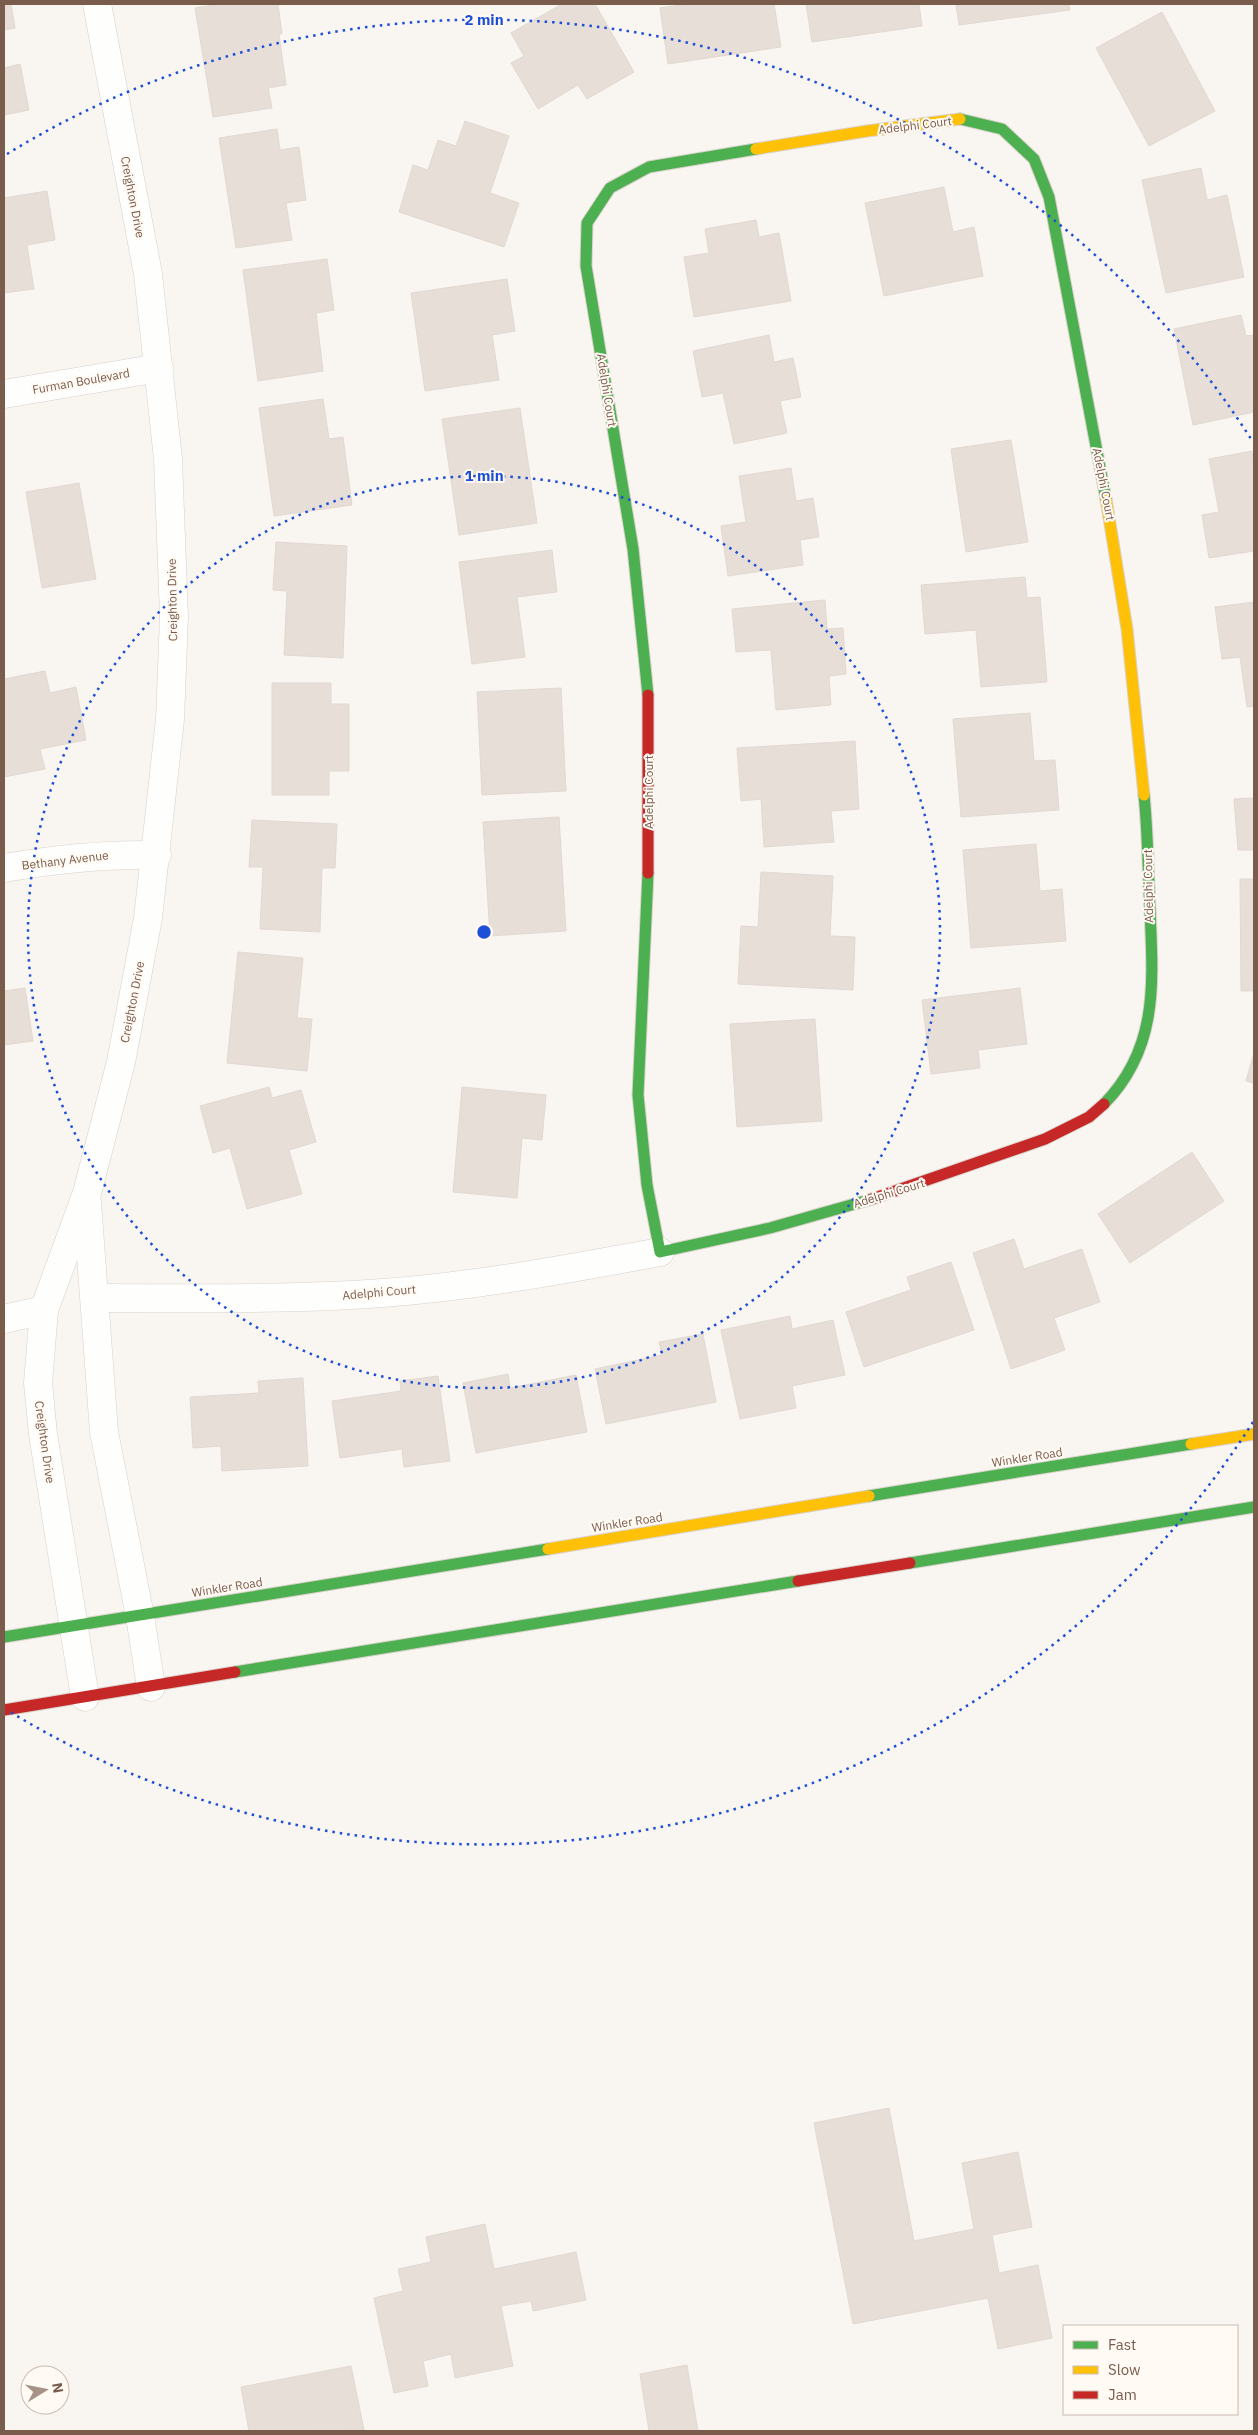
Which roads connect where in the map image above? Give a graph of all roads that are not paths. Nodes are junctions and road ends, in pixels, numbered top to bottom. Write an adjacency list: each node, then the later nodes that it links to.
1 (97, 4): 2 (street, Creighton Drive)
2 (159, 368): 3 (street, Furman Boulevard); 4 (street, Creighton Drive)
3 (4, 394)
4 (157, 855): 5 (street, Bethany Avenue); 6 (street, Creighton Drive)
5 (4, 868)
6 (87, 1193): 8 (street, Creighton Drive); 9 (street, Creighton Drive)
7 (660, 1252): 7 (street, Adelphi Court); 8 (street, Adelphi Court)
8 (96, 1298): 13 (street, Creighton Drive)
9 (44, 1310): 10 (street); 14 (street, Creighton Drive)
10 (4, 1319)
11 (1254, 1434): 13 (street, Winkler Road)
12 (1254, 1507): 16 (street)
13 (140, 1616): 14 (street, Winkler Road); 16 (street, Creighton Drive)
14 (74, 1626): 15 (street, Winkler Road); 17 (street, Creighton Drive)
15 (4, 1637)
16 (151, 1687): 17 (street)
17 (85, 1697): 18 (street)
18 (4, 1710)

